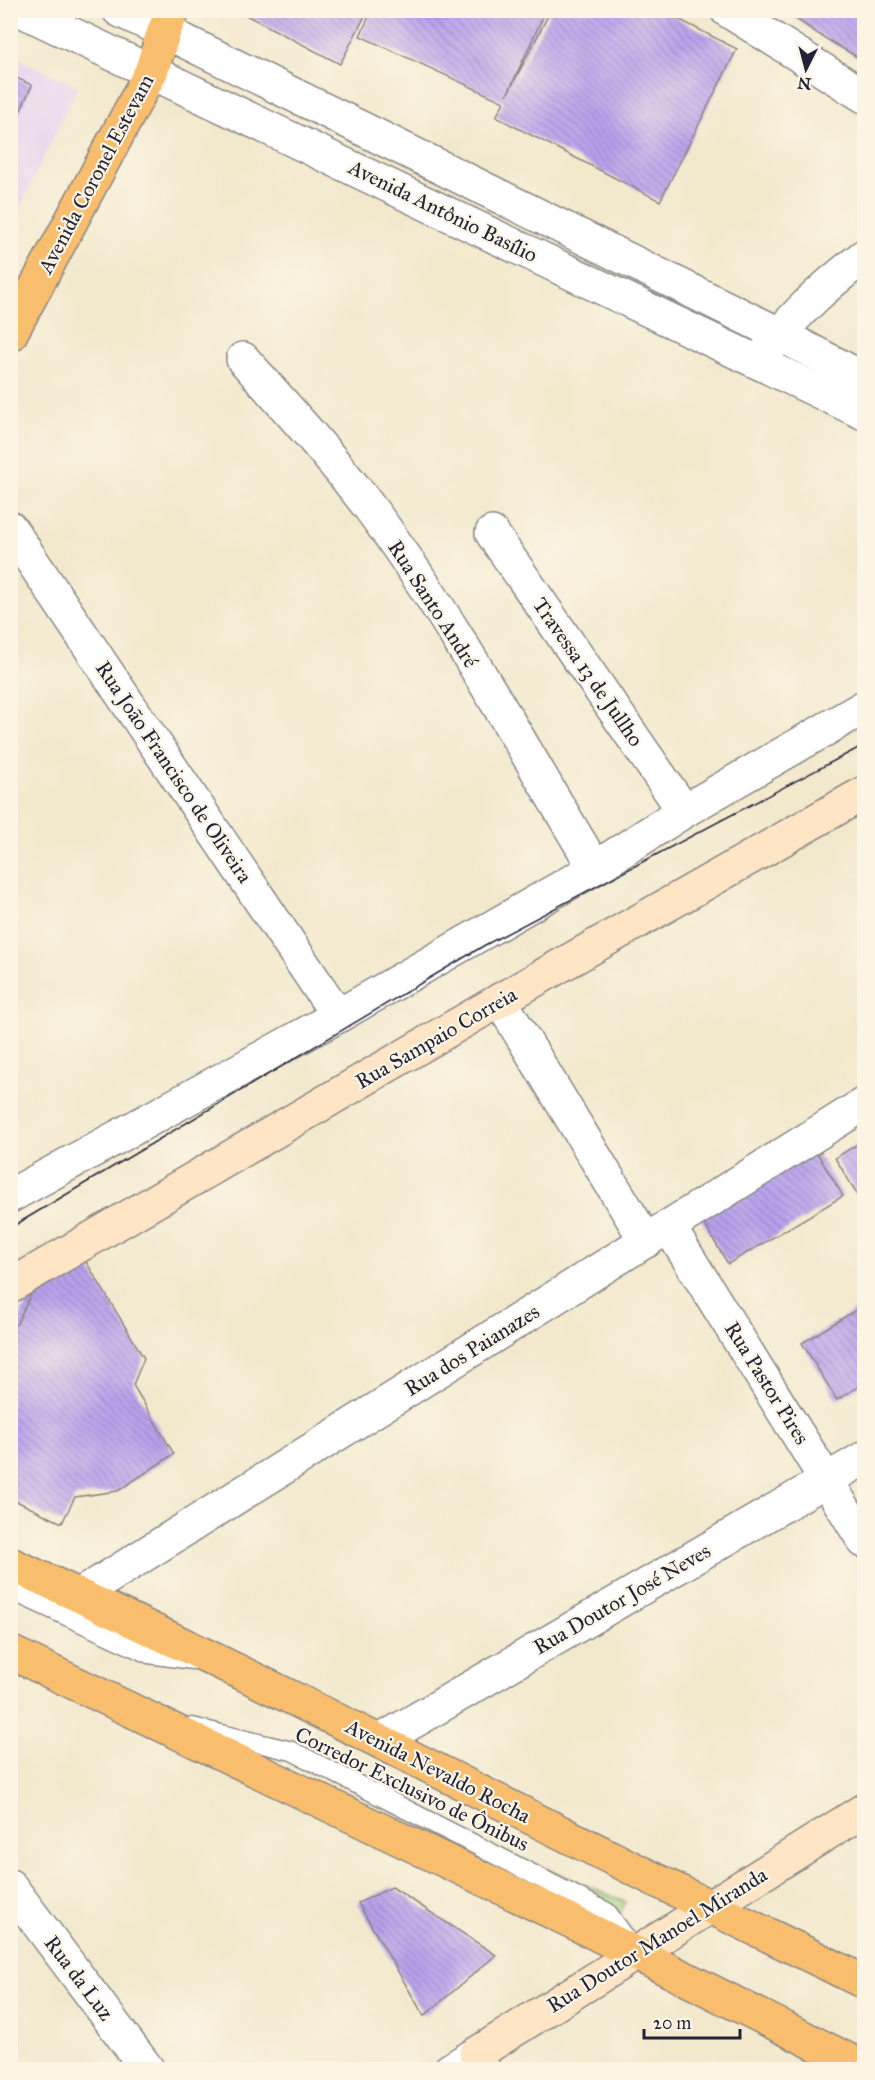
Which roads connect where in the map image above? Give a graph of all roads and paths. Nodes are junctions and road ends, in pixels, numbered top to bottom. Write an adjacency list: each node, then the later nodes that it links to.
1 (21, 10): 5 (street, Avenida Antônio Basílio)
2 (119, 10): 4 (street, Avenida Antônio Basílio)
3 (727, 10): 6 (street)
4 (168, 21): 5 (main road, Avenida Coronel Estevam); 8 (street, Avenida Antônio Basílio)
5 (151, 72): 9 (main road, Avenida Coronel Estevam); 11 (street, Avenida Antônio Basílio)
6 (864, 96)
7 (864, 256): 8 (street)
8 (779, 334): 11 (street); 12 (street, Avenida Antônio Basílio)
9 (10, 335)
10 (243, 359): 19 (street, Rua Santo André)
11 (758, 362): 13 (street, Avenida Antônio Basílio)
12 (864, 379)
13 (864, 413)
14 (10, 528): 21 (street, Rua João Francisco de Oliveira)
15 (492, 533): 18 (street, Travessa 13 de Jullho)
16 (864, 707): 18 (street)
17 (864, 793): 20 (main road, Rua Sampaio Correia)
18 (684, 811): 19 (street)
19 (595, 868): 21 (street)
20 (500, 1000): 24 (street, Rua Pastor Pires); 25 (main road, Rua Sampaio Correia)
21 (338, 1016): 23 (street)
22 (864, 1104): 24 (street, Rua dos Paianazes)
23 (10, 1196)
24 (657, 1234): 27 (street, Rua Pastor Pires); 31 (street, Rua dos Paianazes)
25 (10, 1286)
26 (864, 1458): 27 (street, Rua Doutor José Neves)
27 (827, 1479): 28 (street, Rua Pastor Pires); 34 (street, Rua Doutor José Neves)
28 (864, 1541)
29 (10, 1564): 31 (main road, Avenida Nevaldo Rocha)
30 (10, 1590): 33 (lane)
31 (80, 1595): 33 (main road, Avenida Nevaldo Rocha)
32 (11, 1652): 38 (main road)
33 (224, 1665): 34 (main road, Avenida Nevaldo Rocha)
34 (380, 1741): 37 (main road, Avenida Nevaldo Rocha)
35 (864, 1810): 37 (main road, Rua Doutor Manoel Miranda)
36 (10, 1886): 42 (street, Rua da Luz)
37 (710, 1907): 38 (main road, Rua Doutor Manoel Miranda); 39 (main road, Avenida Nevaldo Rocha)
38 (637, 1954): 40 (main road, Rua Doutor Manoel Miranda); 41 (main road)
39 (864, 1982)
40 (470, 2064)
41 (864, 2068)
42 (148, 2070)

